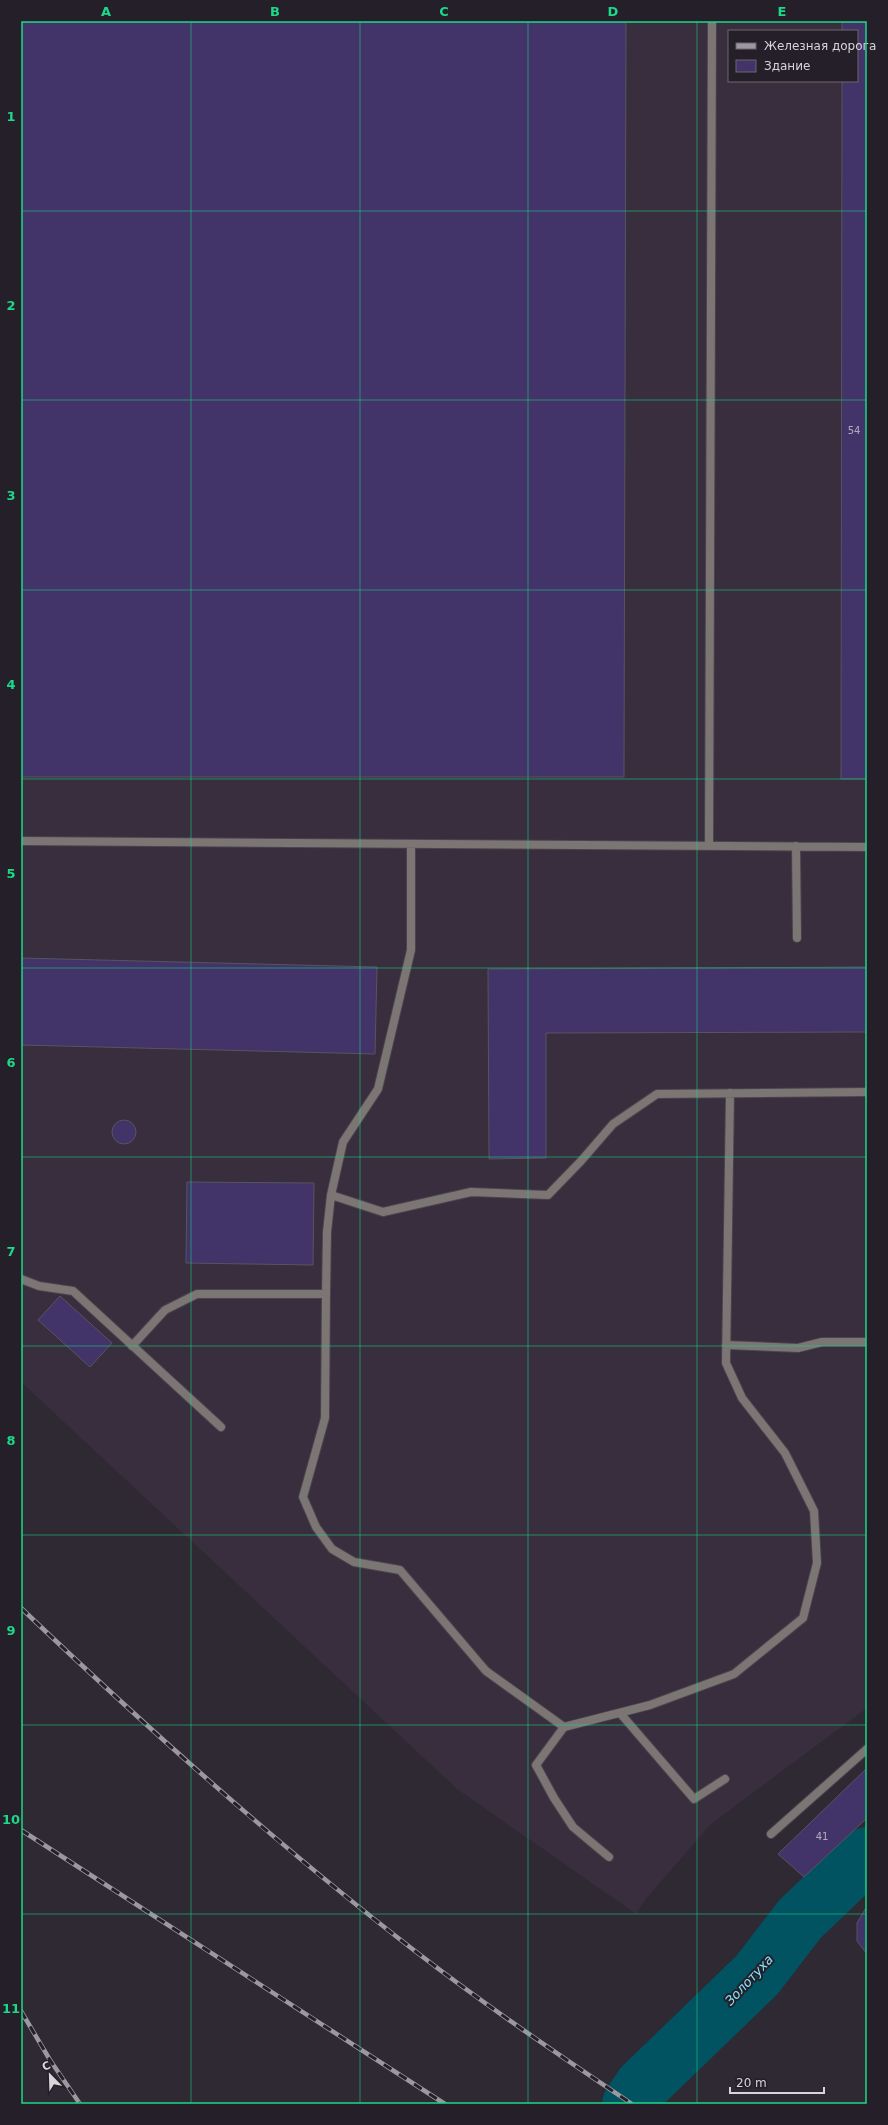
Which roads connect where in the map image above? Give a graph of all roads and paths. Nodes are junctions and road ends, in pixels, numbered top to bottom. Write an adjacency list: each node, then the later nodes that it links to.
1 (712, 21): 4 (lane)
2 (21, 841): 3 (lane)
3 (411, 844): 4 (lane); 10 (lane)
4 (710, 846): 5 (lane)
5 (796, 846): 6 (lane); 7 (lane)
6 (867, 847)
7 (797, 938)
8 (867, 1092): 9 (lane)
9 (730, 1093): 10 (lane); 14 (lane)
10 (331, 1195): 12 (lane)
11 (21, 1279): 15 (lane)
12 (326, 1294): 15 (lane); 18 (lane)
13 (867, 1342): 14 (lane)
14 (726, 1345): 17 (lane)
15 (132, 1346): 16 (lane)
16 (221, 1427)
17 (620, 1713): 18 (lane); 20 (lane)
18 (564, 1727): 22 (lane)
19 (867, 1749): 21 (lane)
20 (725, 1779)
21 (771, 1834)
22 (609, 1857)

